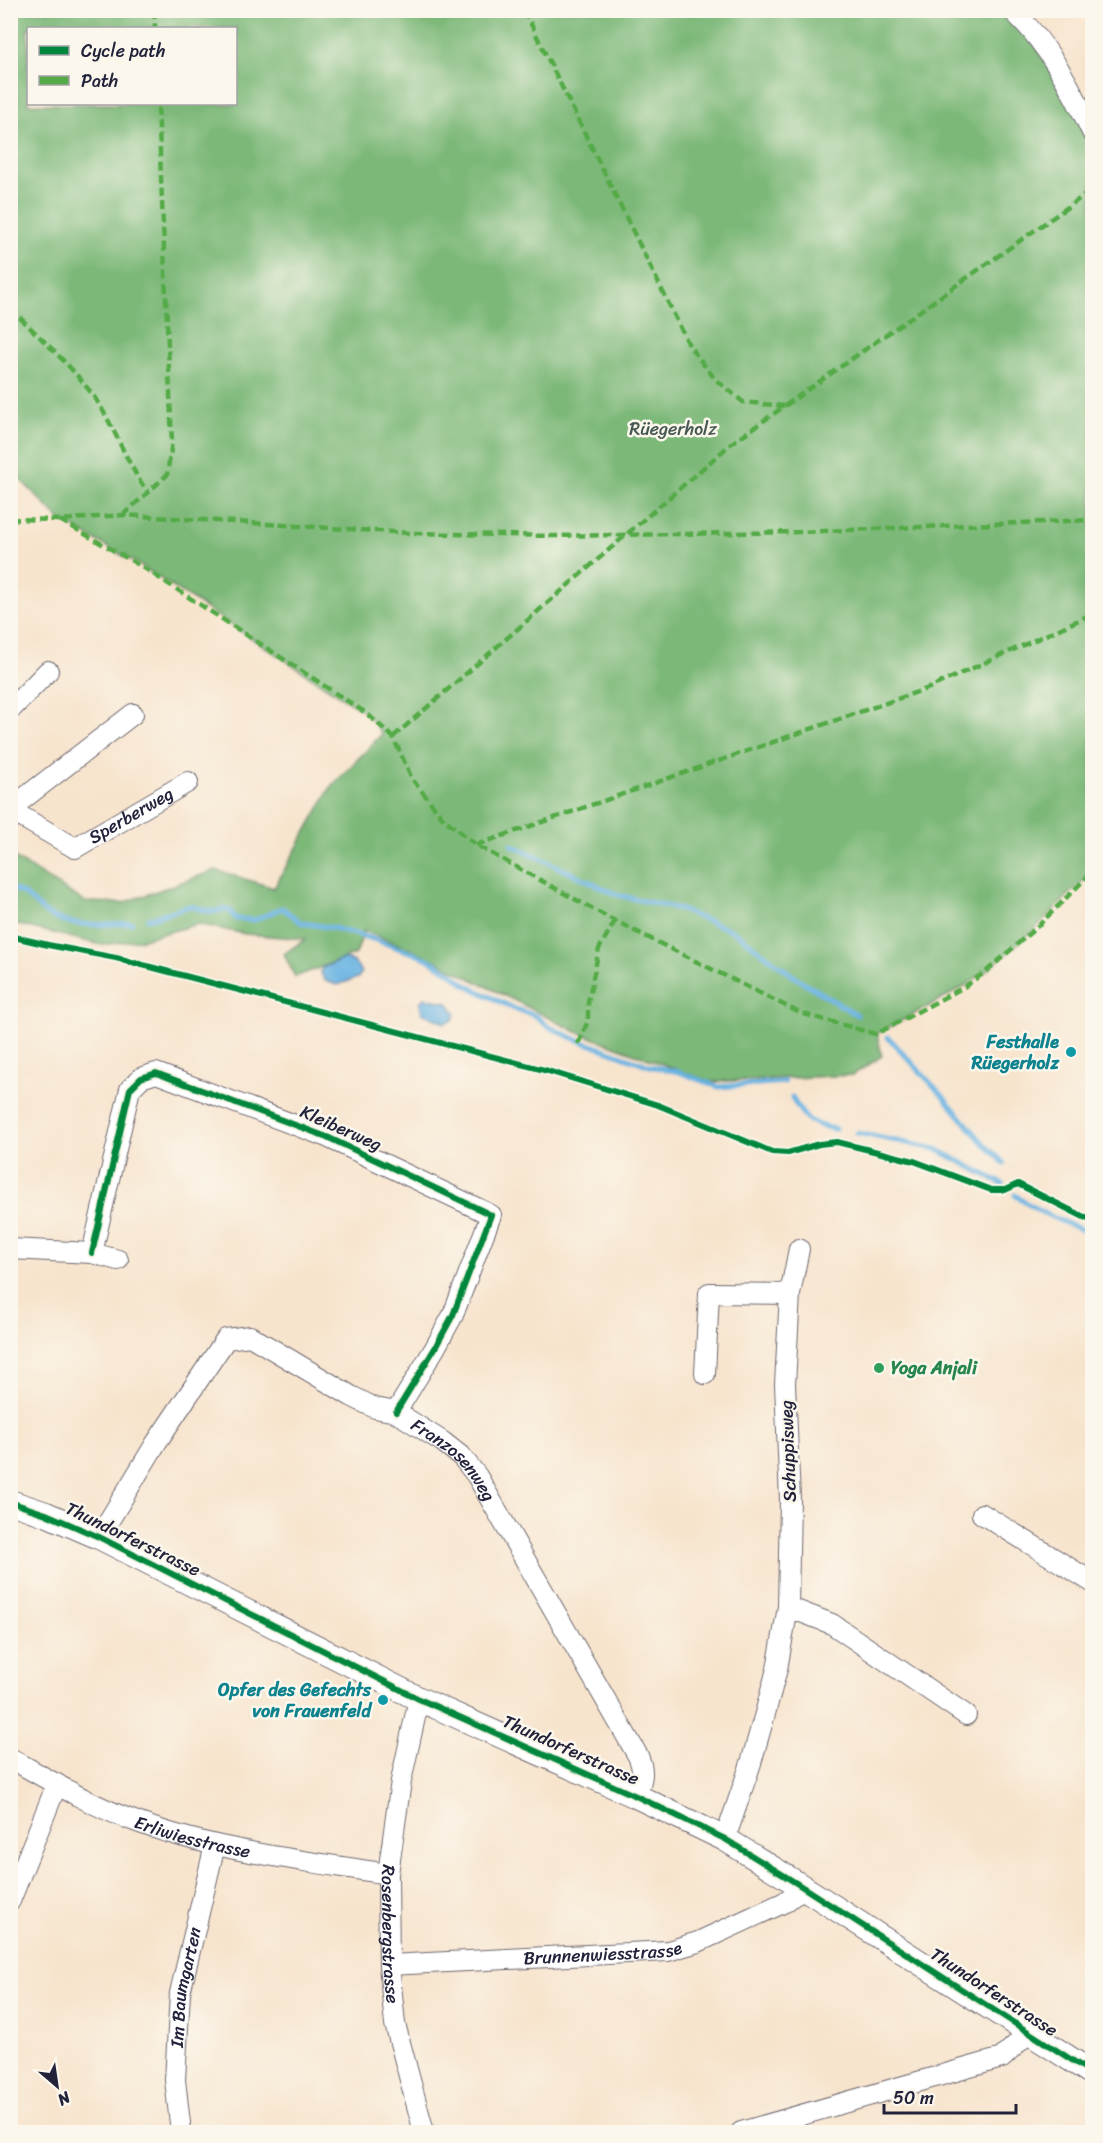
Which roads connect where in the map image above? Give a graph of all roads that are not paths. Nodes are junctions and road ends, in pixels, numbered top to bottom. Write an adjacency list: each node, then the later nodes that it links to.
1 (1012, 10): 2 (street)
2 (1092, 132)
3 (48, 671): 4 (street)
4 (10, 710)
5 (133, 714): 7 (street, Sperberweg)
6 (189, 782): 7 (street, Sperberweg)
7 (10, 810)
8 (10, 1249): 10 (street)
9 (800, 1249): 12 (street, Schuppisweg)
10 (92, 1253): 11 (street); 14 (street, Kleiberweg)
11 (118, 1260)
12 (790, 1294): 13 (street); 19 (street, Schuppisweg)
13 (705, 1374)
14 (396, 1412): 17 (street, Franzosenweg); 24 (street, Franzosenweg)
15 (10, 1502): 17 (street, Thundorferstrasse)
16 (982, 1514): 18 (street)
17 (99, 1537): 20 (street, Thundorferstrasse)
18 (1092, 1582)
19 (788, 1607): 21 (street); 25 (street, Schuppisweg)
20 (419, 1699): 24 (street, Thundorferstrasse); 27 (street, Rosenbergstrasse)
21 (966, 1715)
22 (10, 1758): 23 (street, Erliwiesstrasse)
23 (57, 1784): 26 (street, Erliwiesstrasse); 29 (street)
24 (636, 1796): 25 (street, Thundorferstrasse)
25 (726, 1839): 28 (street, Thundorferstrasse)
26 (214, 1845): 27 (street, Erliwiesstrasse); 33 (street, Im Baumgarten)
27 (388, 1874): 30 (street, Rosenbergstrasse)
28 (801, 1886): 30 (street, Brunnenwiesstrasse); 31 (street, Thundorferstrasse)
29 (10, 1901)
30 (389, 1965): 34 (street, Rosenbergstrasse)
31 (1029, 2032): 32 (street, Thundorferstrasse); 35 (street)
32 (1092, 2073)
33 (181, 2133)
34 (424, 2133)
35 (741, 2133)

